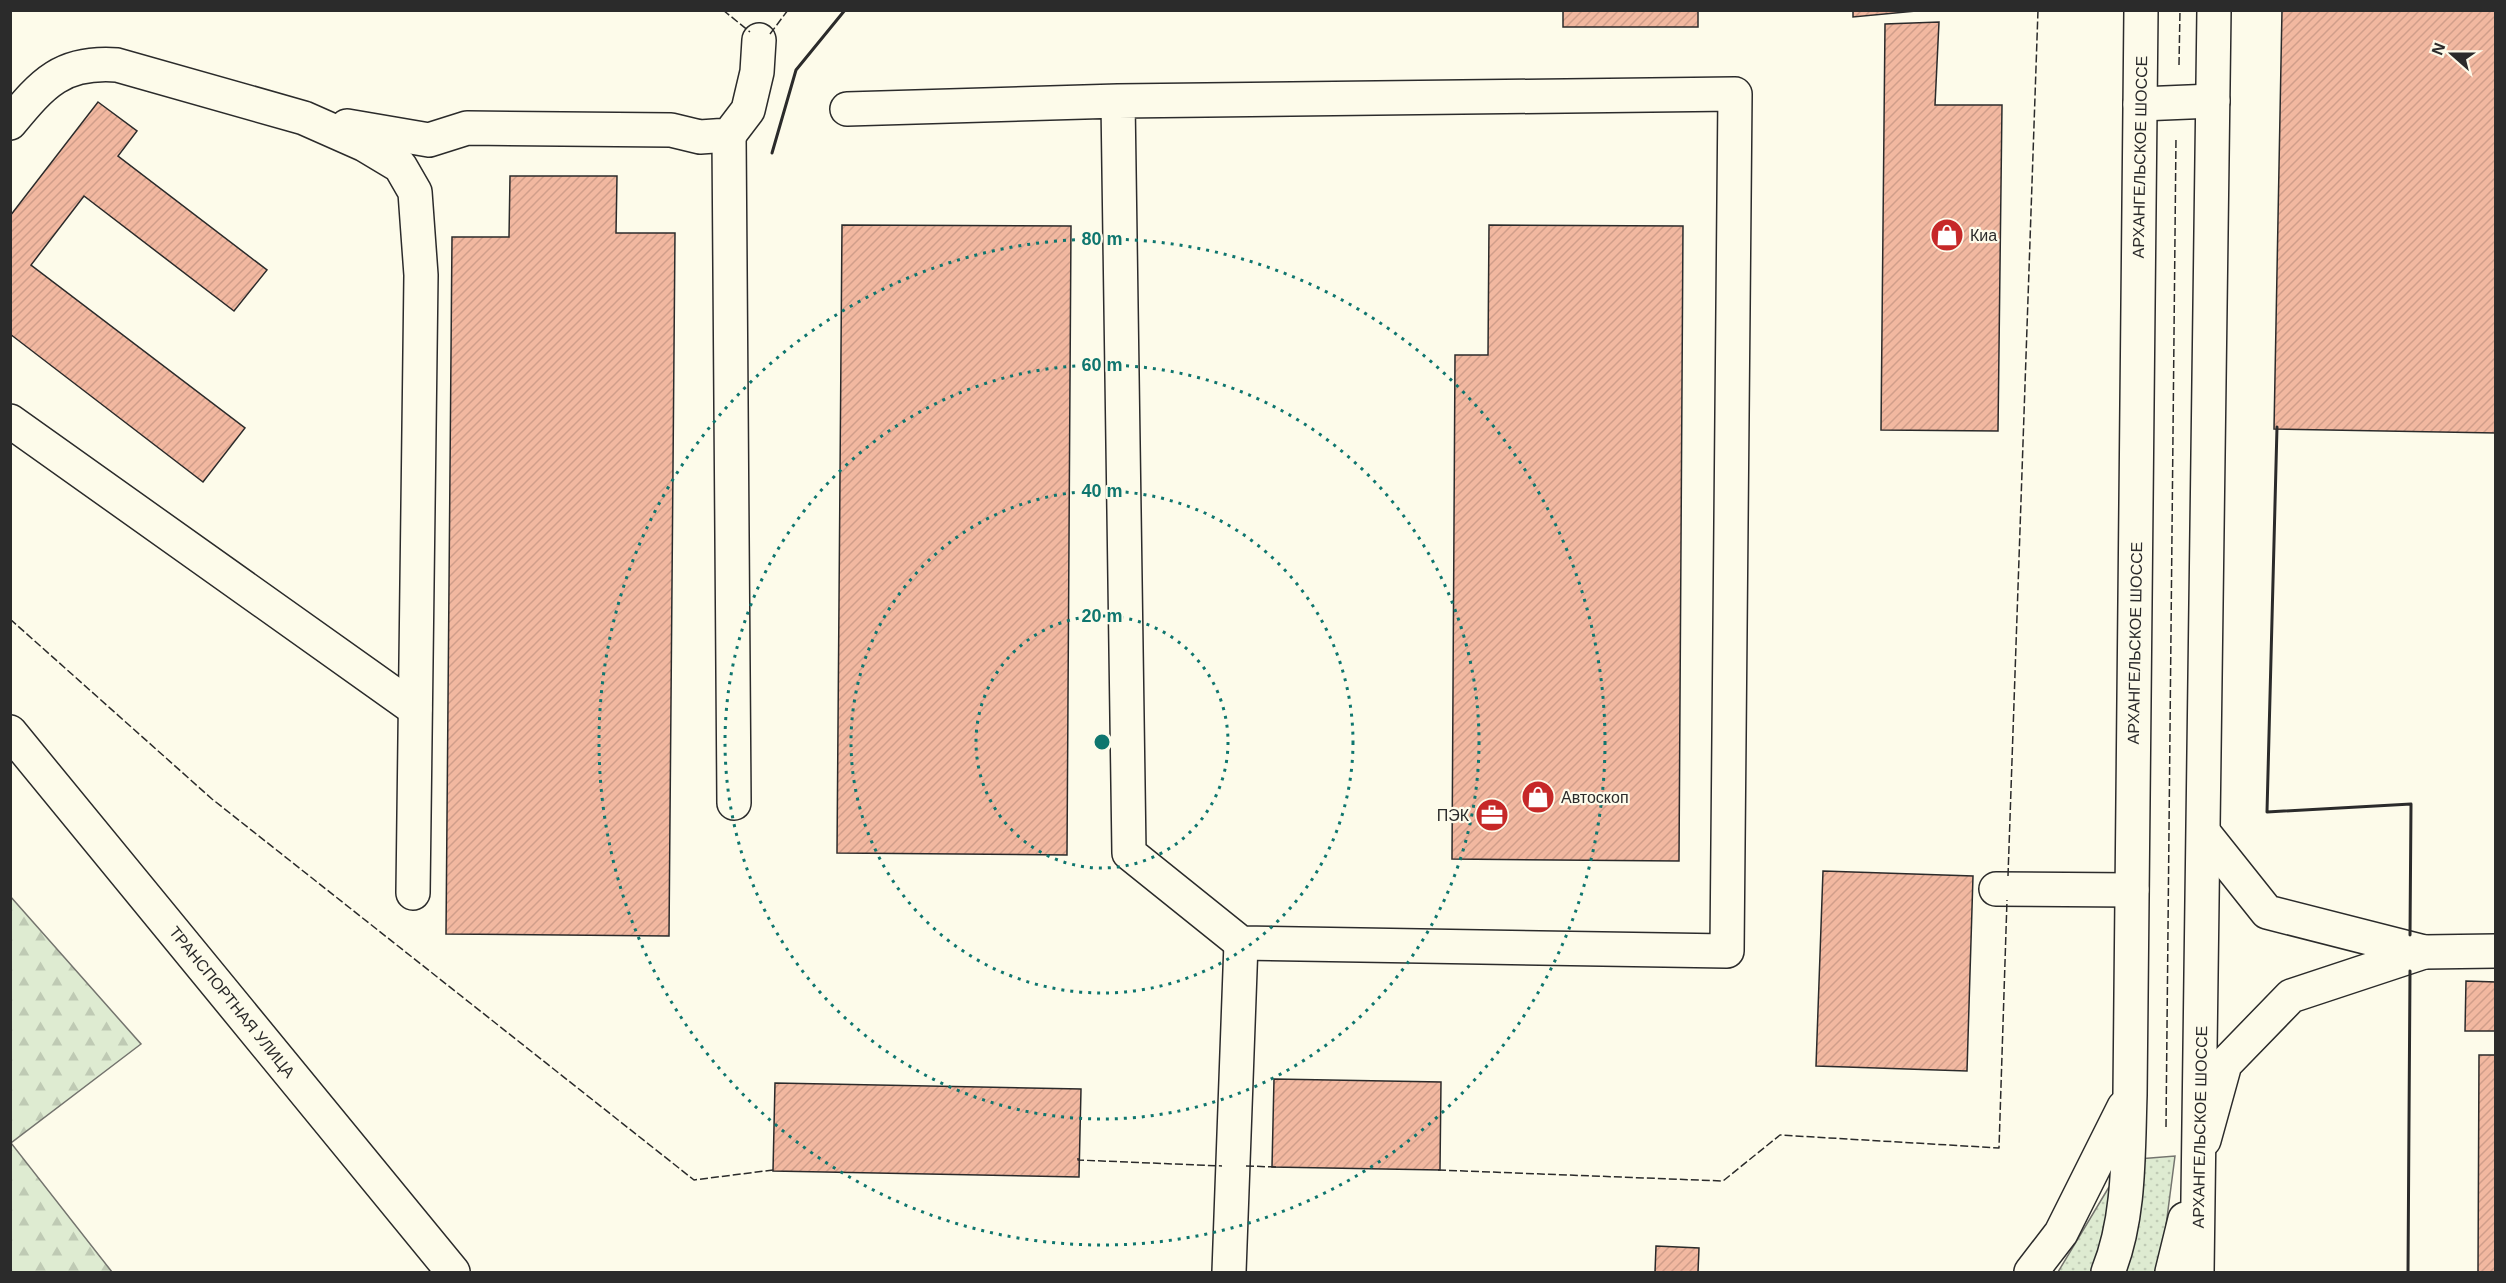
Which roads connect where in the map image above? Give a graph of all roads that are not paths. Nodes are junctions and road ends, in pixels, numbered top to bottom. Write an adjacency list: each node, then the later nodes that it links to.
1 (2141, 10): 6 (main road, АРХАНГЕЛЬСКОЕ ШОССЕ)
2 (2214, 10): 5 (main road, АРХАНГЕЛЬСКОЕ ШОССЕ)
3 (759, 40): 10 (main road)
4 (1118, 101): 7 (main road); 19 (main road); 19 (main road)
5 (2213, 101): 6 (main road); 15 (main road, АРХАНГЕЛЬСКОЕ ШОССЕ)
6 (2140, 104): 17 (main road, АРХАНГЕЛЬСКОЕ ШОССЕ)
7 (847, 109)
8 (304, 118): 9 (main road); 10 (main road); 12 (main road)
9 (10, 123)
10 (729, 135): 14 (main road)
11 (10, 421): 12 (main road)
12 (415, 709): 18 (main road)
13 (10, 732): 24 (main road, ТРАНСПОРТНАЯ УЛИЦА)
14 (734, 803)
15 (2204, 833): 21 (main road); 23 (main road, АРХАНГЕЛЬСКОЕ ШОССЕ)
16 (1996, 889): 17 (main road)
17 (2132, 890): 22 (main road, АРХАНГЕЛЬСКОЕ ШОССЕ)
18 (412, 893)
19 (1241, 943): 25 (main road)
20 (2496, 951): 21 (main road)
21 (2424, 952): 23 (main road)
22 (2130, 1095): 26 (main road); 27 (main road, АРХАНГЕЛЬСКОЕ ШОССЕ)
23 (2200, 1153): 28 (main road); 29 (main road, АРХАНГЕЛЬСКОЕ ШОССЕ)
24 (453, 1272)
25 (1229, 1272)
26 (2031, 1272)
27 (2108, 1272)
28 (2172, 1272)
29 (2197, 1272)

